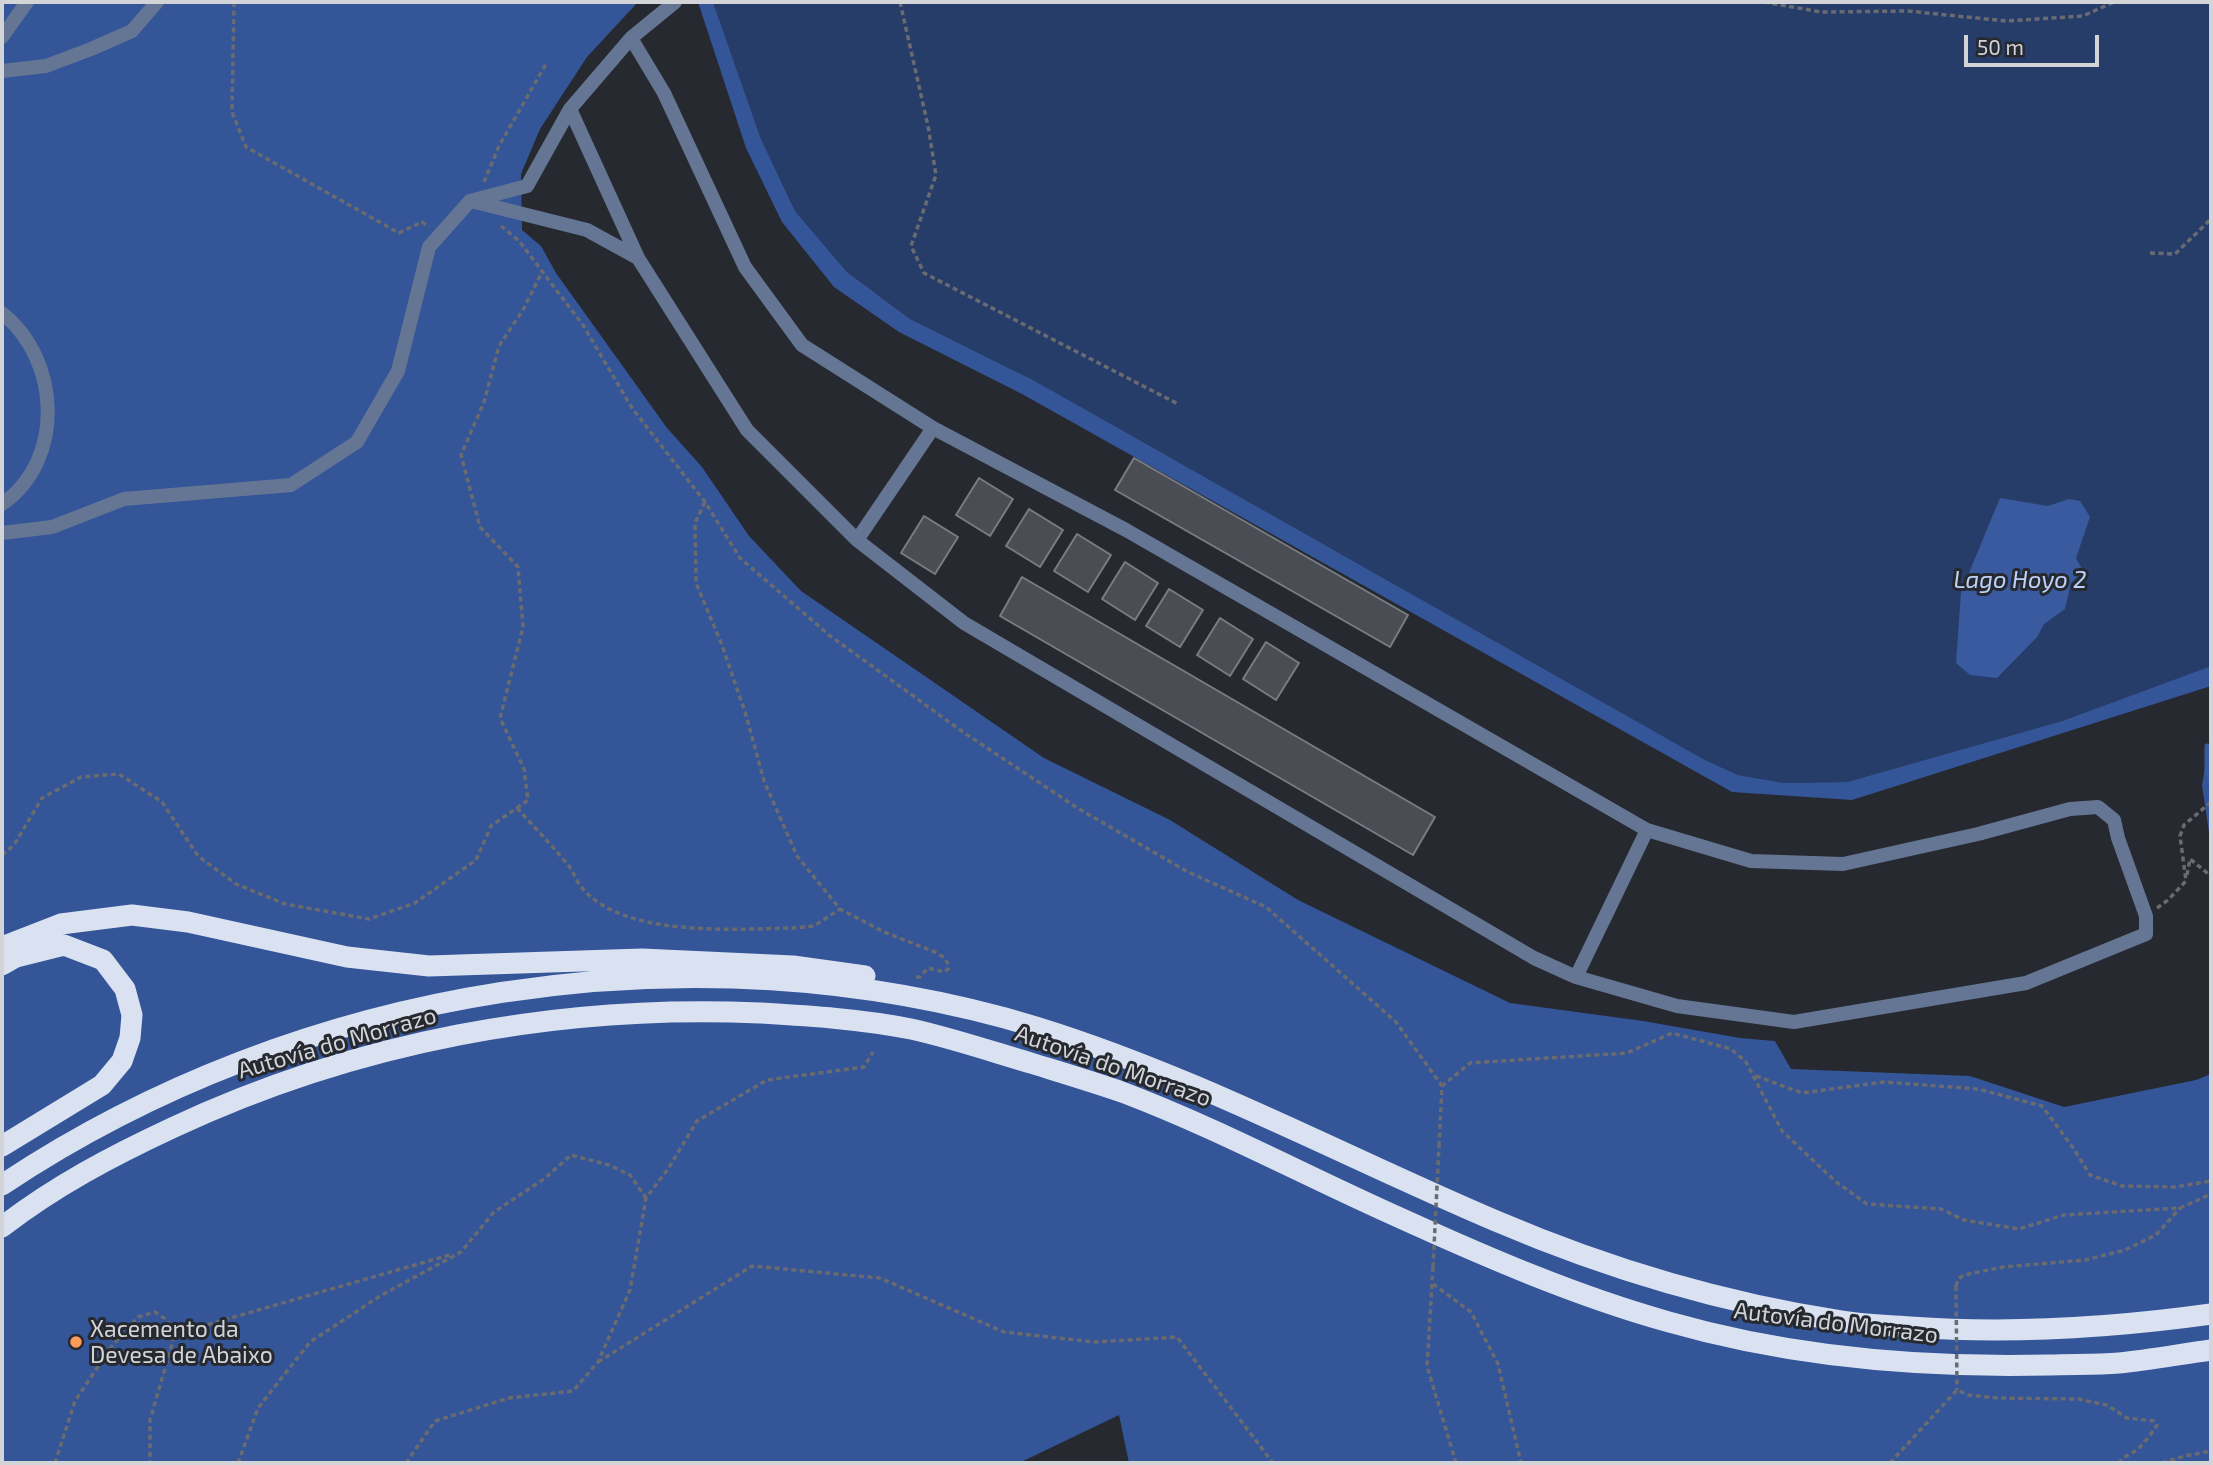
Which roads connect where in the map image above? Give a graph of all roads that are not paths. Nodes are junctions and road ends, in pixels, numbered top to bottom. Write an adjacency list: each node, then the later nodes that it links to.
1 (27, 2): 4 (street)
2 (675, 2): 5 (street)
3 (154, 5): 6 (street)
4 (2, 37)
5 (631, 37): 7 (street); 11 (street)
6 (2, 71)
7 (570, 109): 8 (street); 9 (street)
8 (475, 199): 9 (street); 13 (street)
9 (638, 258): 14 (street)
10 (2, 313): 12 (street)
11 (933, 428): 14 (street); 15 (street)
12 (2, 504)
13 (2, 533)
14 (857, 540): 18 (street)
15 (1647, 830): 18 (street); 18 (street)
16 (2, 947): 19 (highway)
17 (2, 965): 20 (highway)
18 (1576, 977)
19 (906, 986): 21 (highway, Autovía do Morrazo); 23 (highway, Autovía do Morrazo)
20 (2, 1146)
21 (2, 1185)
22 (2, 1227): 24 (highway, Autovía do Morrazo)
23 (2211, 1314)
24 (2211, 1350)

